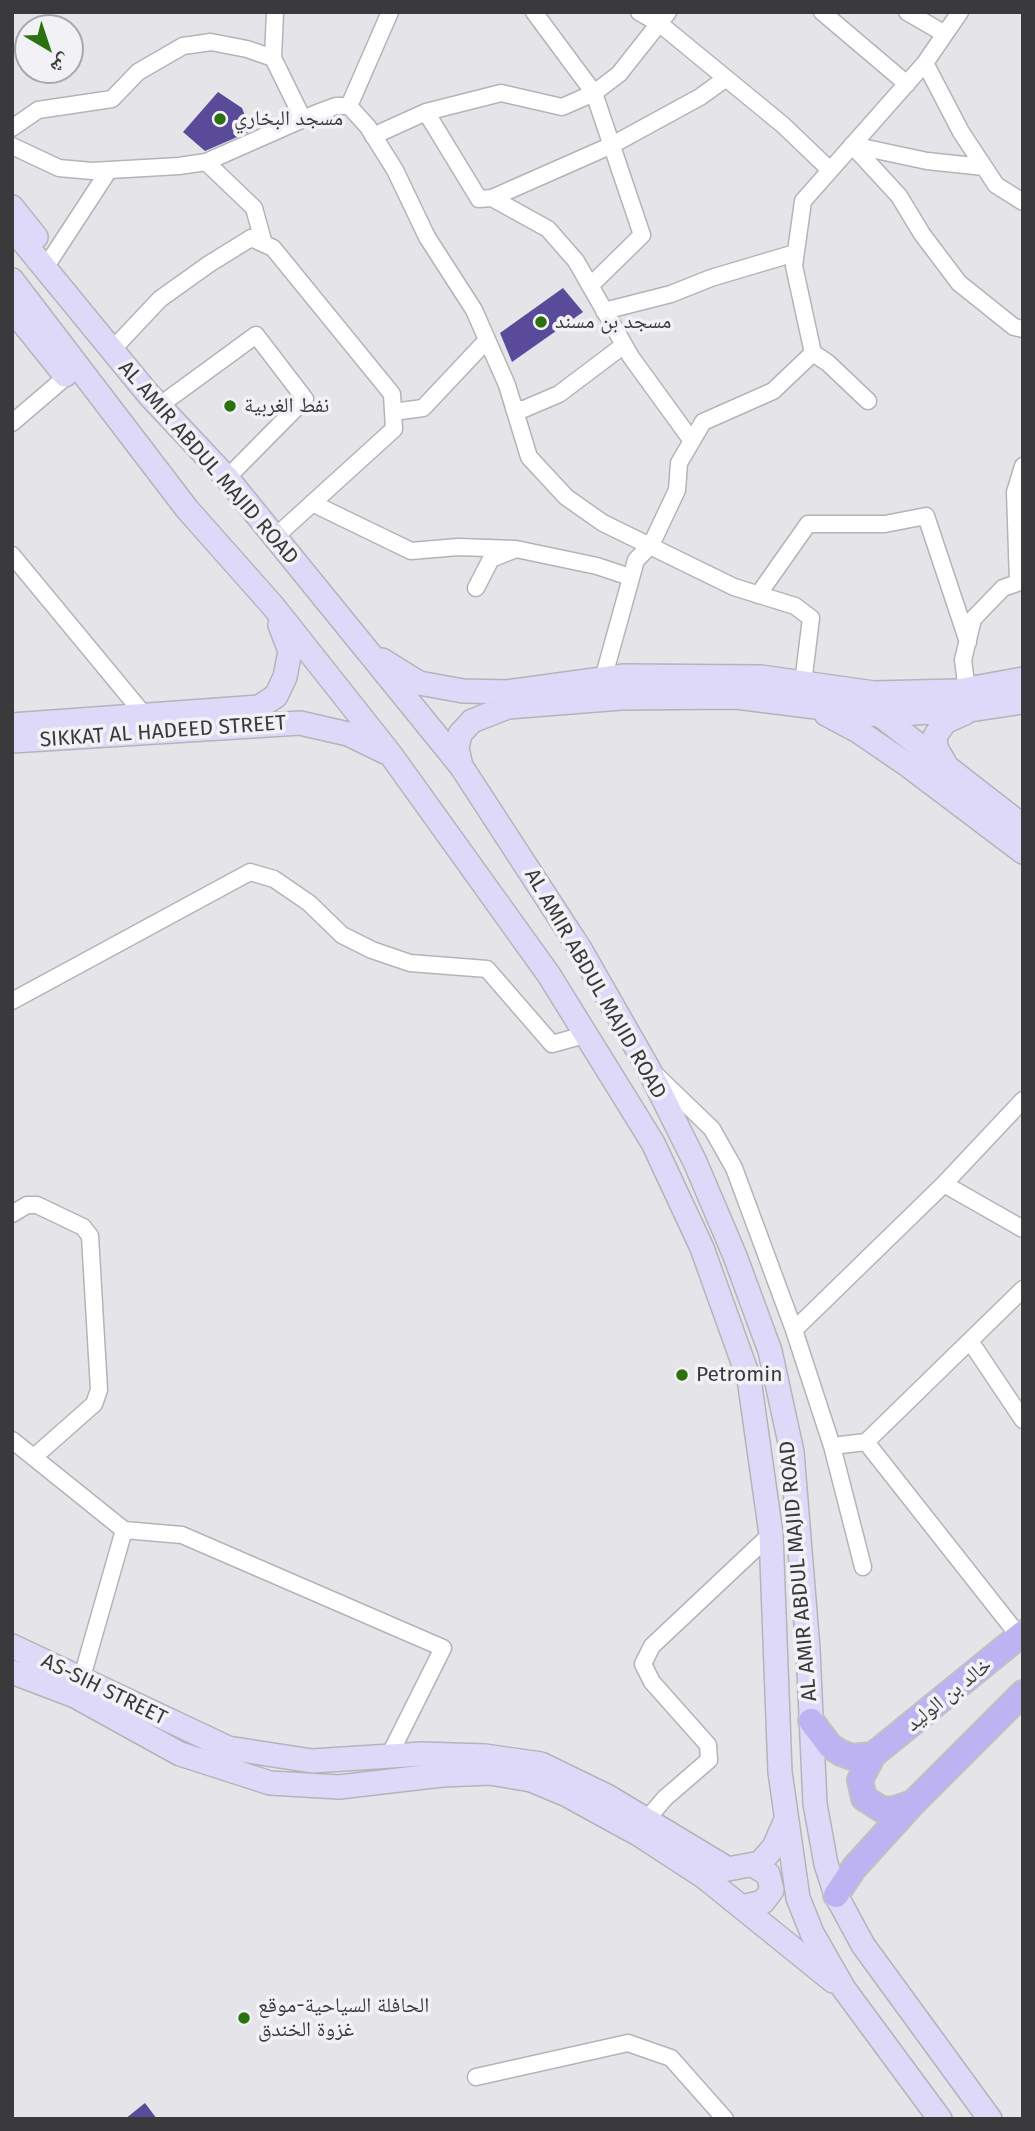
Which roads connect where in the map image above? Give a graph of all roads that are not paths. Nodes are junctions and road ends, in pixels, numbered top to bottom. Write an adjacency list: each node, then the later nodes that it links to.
1 (275, 12): 10 (street)
2 (390, 12): 15 (street)
3 (534, 12): 14 (street)
4 (639, 12): 8 (street)
5 (822, 12): 13 (street)
6 (907, 12): 9 (street)
7 (960, 12): 9 (street)
8 (664, 18): 12 (street); 14 (street)
9 (945, 34): 11 (street)
10 (274, 58): 17 (street); 18 (street)
11 (925, 63): 13 (street); 24 (street)
12 (725, 79): 20 (street); 26 (street)
13 (907, 84): 21 (street)
14 (594, 93): 16 (street); 20 (street)
15 (349, 106): 17 (street); 19 (street)
16 (426, 112): 19 (street); 27 (street)
17 (303, 119): 23 (street)
18 (12, 128)
19 (373, 136): 39 (street)
20 (612, 145): 27 (street); 35 (street)
21 (852, 145): 24 (street); 26 (street); 38 (street)
22 (12, 146): 25 (street)
23 (206, 162): 25 (street); 31 (street)
24 (984, 167): 28 (street)
25 (109, 170): 33 (street)
26 (830, 170): 32 (street)
27 (492, 198): 35 (street)
28 (1023, 202)
29 (12, 207): 33 (main road)
30 (12, 228): 33 (main road, AL AMIR ABDUL MAJID ROAD)
31 (264, 244): 41 (street); 47 (street)
32 (795, 253): 37 (street); 42 (street)
33 (49, 263): 41 (main road, AL AMIR ABDUL MAJID ROAD)
34 (12, 280): 53 (main road, AL AMIR ABDUL MAJID ROAD)
35 (590, 286): 37 (street)
36 (12, 309): 43 (main road)
37 (604, 311): 40 (street)
38 (1023, 329)
39 (487, 340): 46 (street); 47 (street)
40 (624, 345): 46 (street); 49 (street)
41 (116, 346): 45 (main road); 51 (main road, AL AMIR ABDUL MAJID ROAD)
42 (813, 353): 44 (street); 49 (street)
43 (67, 376): 48 (street); 53 (main road)
44 (868, 401)
45 (163, 403): 51 (main road); 51 (street)
46 (514, 410): 55 (street)
47 (393, 412): 52 (street)
48 (12, 423)
49 (692, 441): 55 (street)
50 (1023, 466): 61 (street)
51 (227, 478): 54 (main road, AL AMIR ABDUL MAJID ROAD)
52 (312, 503): 54 (street); 56 (street)
53 (187, 509): 64 (main road, AL AMIR ABDUL MAJID ROAD)
54 (274, 538): 65 (main road, AL AMIR ABDUL MAJID ROAD)
55 (651, 545): 58 (street); 63 (street)
56 (516, 549): 58 (street); 62 (street)
57 (12, 555): 59 (street)
58 (630, 577): 67 (street)
59 (31, 578): 60 (street); 74 (street)
60 (12, 580)
61 (1021, 582): 66 (street)
62 (476, 588)
63 (758, 594): 66 (street); 69 (street)
64 (273, 606): 74 (main road, SIKKAT AL HADEED STREET); 77 (main road, AL AMIR ABDUL MAJID ROAD)
65 (358, 641): 67 (main road); 78 (main road, AL AMIR ABDUL MAJID ROAD)
66 (968, 642): 70 (street)
67 (603, 679): 69 (main road)
68 (1023, 679): 70 (main road)
69 (803, 683): 72 (main road)
70 (968, 700): 71 (main road); 72 (main road); 79 (main road)
71 (1023, 702)
72 (877, 704): 73 (main road); 79 (main road)
73 (814, 708): 78 (main road); 81 (main road)
74 (146, 717): 75 (main road, SIKKAT AL HADEED STREET)
75 (12, 725)
76 (12, 741): 77 (main road, SIKKAT AL HADEED STREET)
77 (391, 755): 83 (main road, AL AMIR ABDUL MAJID ROAD)
78 (461, 766): 84 (main road, AL AMIR ABDUL MAJID ROAD)
79 (949, 771): 80 (main road)
80 (1023, 826)
81 (1023, 852)
82 (12, 1001): 83 (street)
83 (588, 1034): 98 (main road, AL AMIR ABDUL MAJID ROAD)
84 (648, 1068): 90 (street); 105 (main road, AL AMIR ABDUL MAJID ROAD)
85 (1023, 1100): 86 (street)
86 (944, 1184): 88 (street); 90 (street)
87 (12, 1214): 96 (street)
88 (1023, 1229)
89 (1023, 1289): 91 (street)
90 (794, 1330): 95 (street)
91 (970, 1341): 92 (street); 94 (street)
92 (1023, 1420)
93 (12, 1440): 96 (street)
94 (866, 1442): 95 (street); 100 (street)
95 (831, 1447): 99 (street)
96 (34, 1457): 97 (street)
97 (124, 1530): 103 (street); 107 (street)
98 (771, 1534): 109 (street); 110 (main road, AL AMIR ABDUL MAJID ROAD)
99 (863, 1567)
100 (1021, 1634): 106 (main road, خالد بن الوليد)
101 (12, 1646): 103 (main road, AS-SIH STREET)
102 (12, 1672): 113 (main road, AS-SIH STREET)
103 (82, 1677): 107 (main road, AS-SIH STREET)
104 (1023, 1693): 108 (main road)
105 (811, 1721): 106 (main road); 112 (main road, AL AMIR ABDUL MAJID ROAD)
106 (873, 1755): 108 (main road)
107 (388, 1758): 109 (main road, AS-SIH STREET)
108 (913, 1803): 112 (main road)
109 (647, 1819): 111 (main road, AS-SIH STREET)
110 (785, 1821): 111 (main road); 114 (main road, AL AMIR ABDUL MAJID ROAD)
111 (754, 1866): 113 (main road)
112 (836, 1895): 118 (main road, AL AMIR ABDUL MAJID ROAD)
113 (742, 1907): 114 (main road, AS-SIH STREET)
114 (844, 1989): 117 (main road)
115 (476, 2077): 116 (street)
116 (725, 2119)
117 (940, 2119)
118 (990, 2119)

